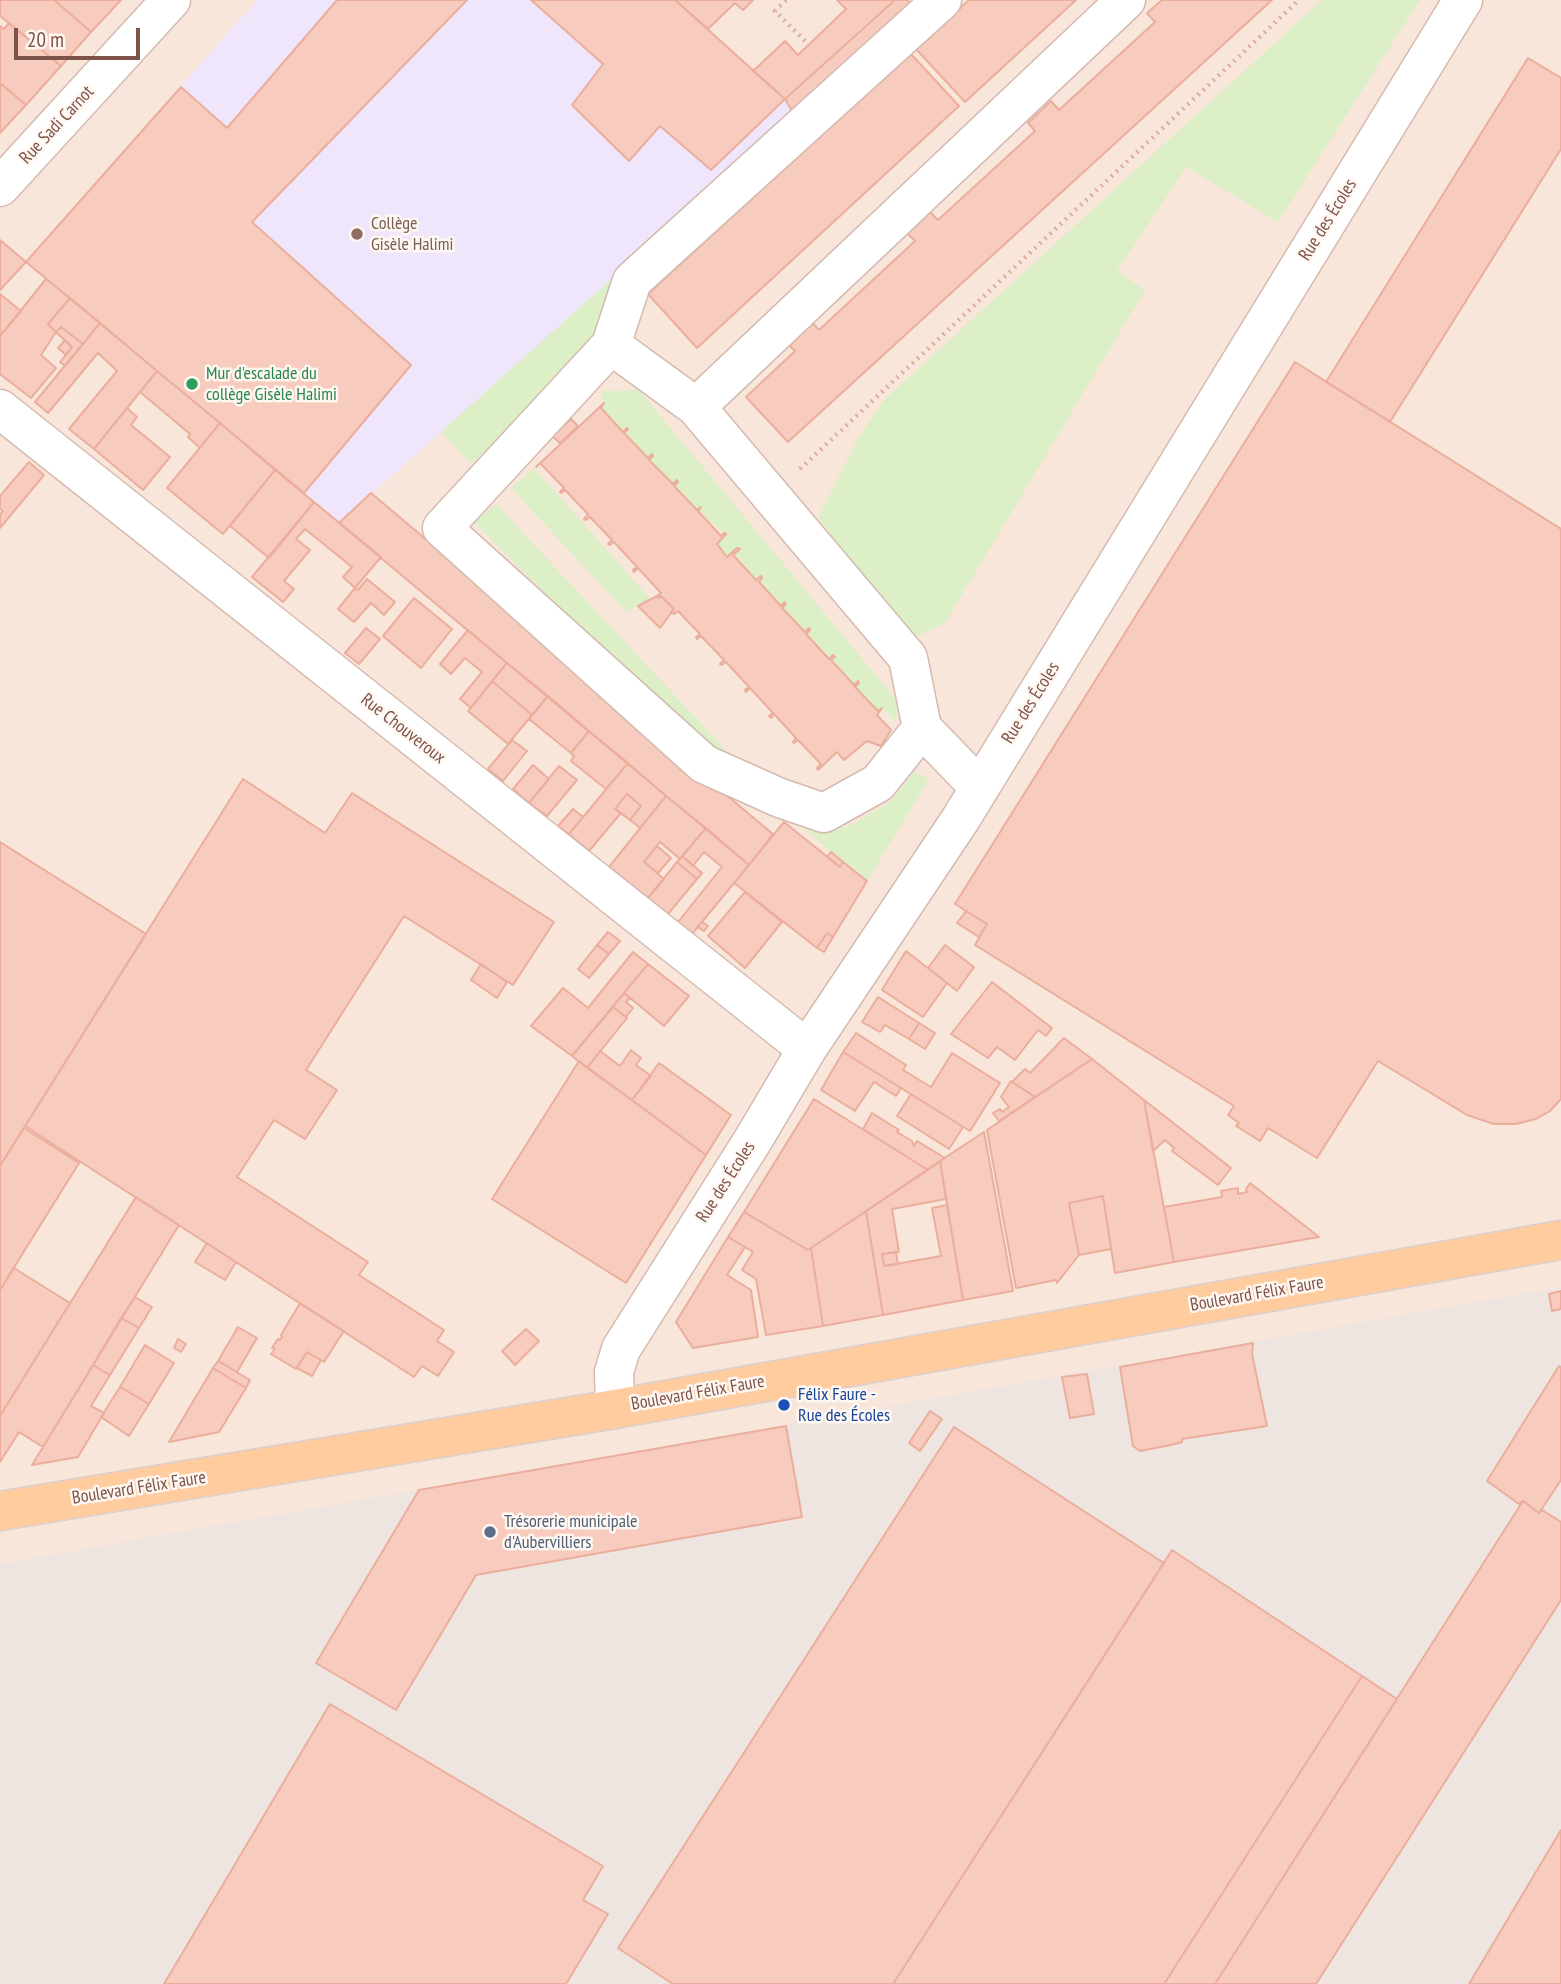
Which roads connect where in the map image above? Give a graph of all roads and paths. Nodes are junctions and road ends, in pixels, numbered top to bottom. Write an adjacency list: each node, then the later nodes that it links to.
1 (171, 0): 8 (street, Rue Sadi Carnot)
2 (786, 0): 7 (path)
3 (942, 0): 9 (street)
4 (1126, 0): 10 (street)
5 (1299, 0): 12 (path)
6 (1463, 0): 14 (street, Rue des Écoles)
7 (808, 46)
8 (0, 187)
9 (611, 345): 10 (street); 13 (street)
10 (696, 407): 12 (street)
11 (0, 410): 15 (street, Rue Chouveroux)
12 (771, 496): 13 (street)
13 (922, 728): 14 (street)
14 (979, 787): 15 (street, Rue des Écoles)
15 (807, 1049): 17 (street, Rue des Écoles)
16 (1561, 1240): 17 (main road, Boulevard Félix Faure)
17 (615, 1409): 18 (main road, Boulevard Félix Faure)
18 (0, 1511)

